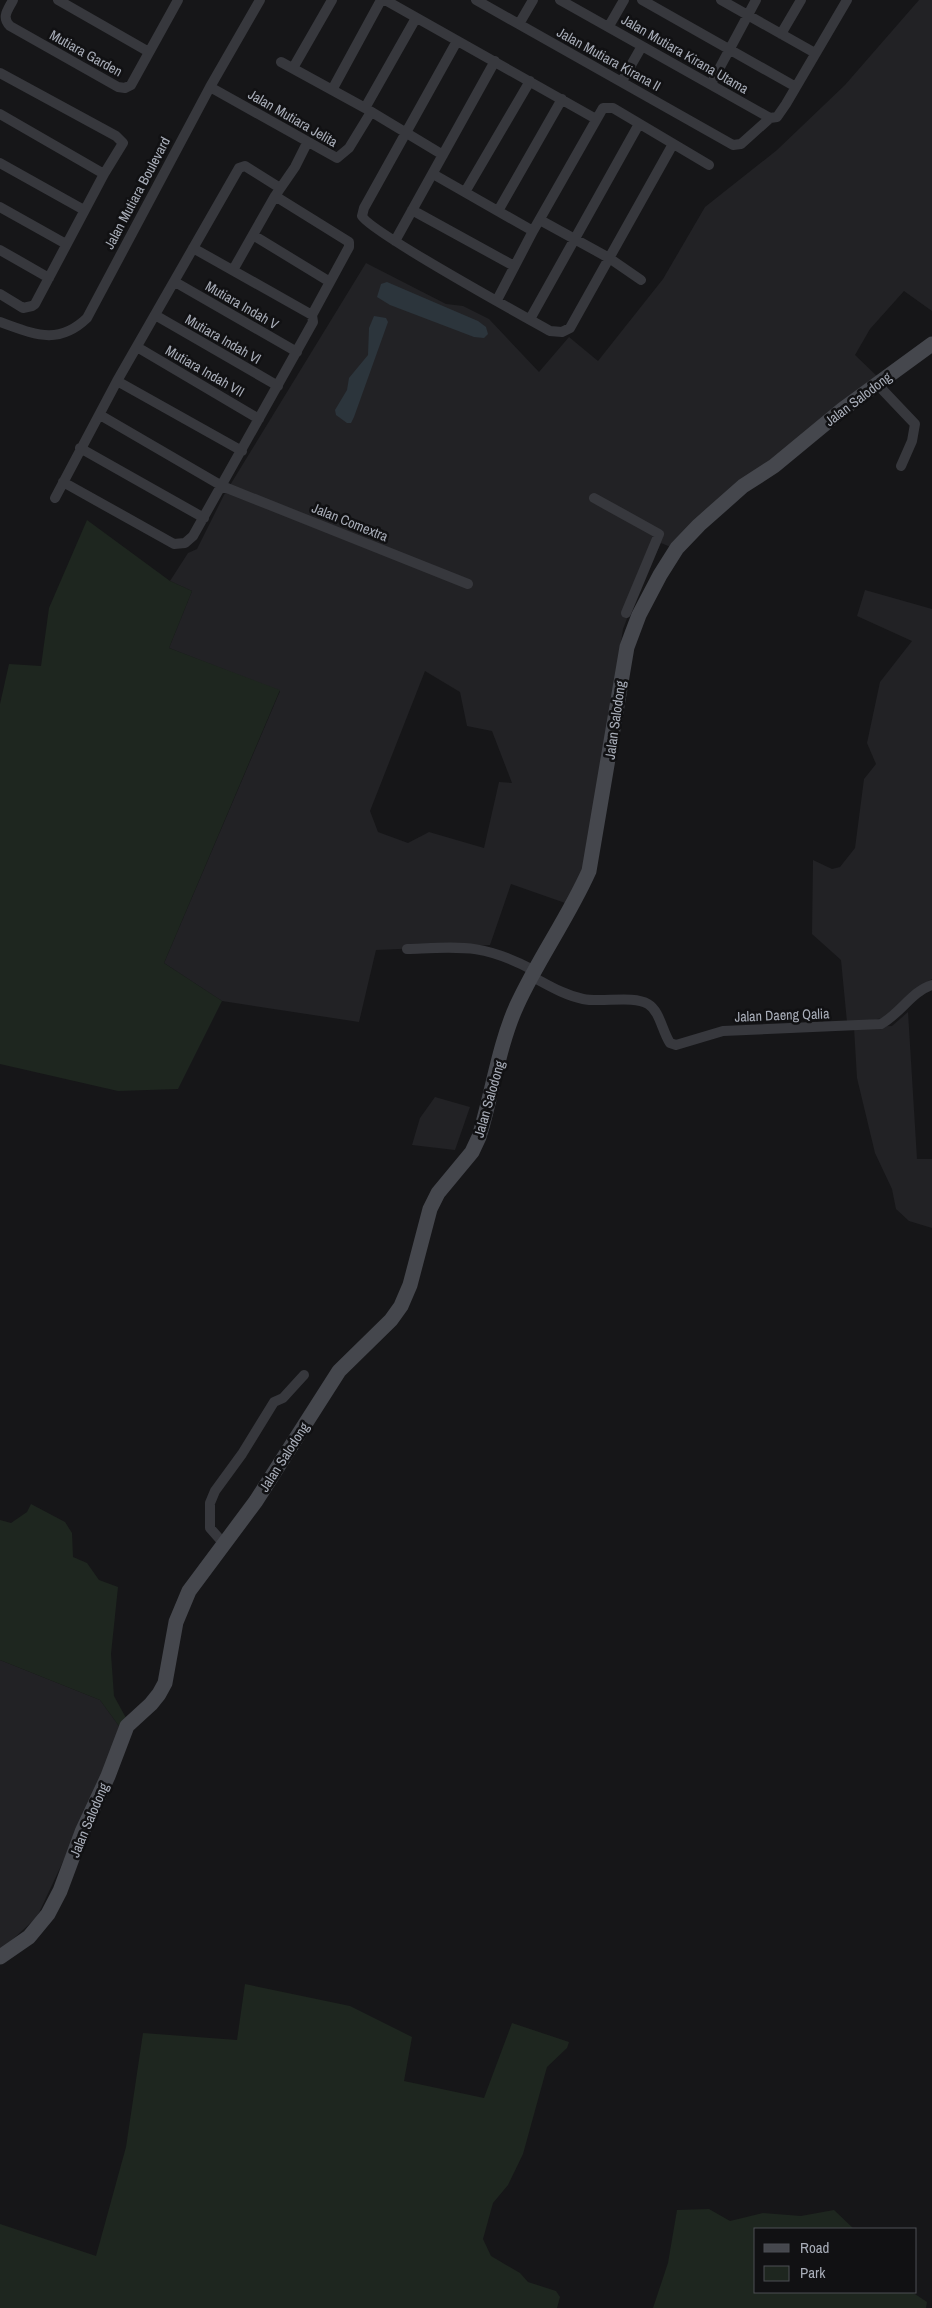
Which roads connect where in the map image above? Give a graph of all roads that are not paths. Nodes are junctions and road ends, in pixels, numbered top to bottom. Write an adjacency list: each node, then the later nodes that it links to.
1 (13, 0): 25 (street, Mutiara Garden)
2 (58, 0): 25 (street)
3 (260, 0): 34 (street, Jalan Mutiara Boulevard)
4 (332, 0): 29 (street)
5 (381, 0): 36 (street)
6 (385, 0): 18 (street)
7 (476, 0): 19 (street, Jalan Mutiara Kirana II)
8 (533, 0): 19 (street)
9 (560, 0): 20 (street, Jalan Mutiara Kirana Utama)
10 (624, 0): 20 (street)
11 (642, 0): 24 (street)
12 (721, 0): 17 (street)
13 (756, 0): 17 (street)
14 (801, 0): 21 (street)
15 (846, 0): 26 (street)
16 (175, 1): 25 (street)
17 (748, 15): 21 (street); 24 (street)
18 (416, 18): 22 (street); 38 (street, Jalan Mutiara Jelita)
19 (519, 24): 32 (street, Jalan Mutiara Kirana II)
20 (609, 26): 23 (street, Jalan Mutiara Kirana Utama)
21 (781, 34): 26 (street)
22 (457, 41): 27 (street); 43 (street)
23 (642, 46): 32 (street); 33 (street, Jalan Mutiara Kirana Utama)
24 (731, 50): 33 (street); 35 (street)
25 (149, 52)
26 (815, 53): 35 (street)
27 (495, 61): 31 (street); 46 (street)
28 (281, 62): 29 (street)
29 (293, 68): 36 (street)
30 (0, 73): 49 (street)
31 (530, 81): 37 (street); 52 (street)
32 (622, 81): 40 (street, Jalan Mutiara Kirana II)
33 (711, 84): 40 (street, Jalan Mutiara Kirana Utama)
34 (210, 87): 44 (street, Jalan Mutiara Jelita); 77 (street, Jalan Mutiara Boulevard)
35 (796, 87): 40 (street)
36 (332, 90): 38 (street)
37 (562, 99): 41 (street); 56 (street)
38 (368, 110): 43 (street); 44 (street, Jalan Mutiara Jelita)
39 (0, 114): 49 (street)
40 (770, 118)
41 (596, 119): 42 (street); 57 (street)
42 (639, 124): 45 (street); 60 (street)
43 (407, 132): 46 (street); 61 (street)
44 (307, 143): 51 (street)
45 (673, 144): 48 (street); 65 (street)
46 (444, 155): 50 (street)
47 (0, 163): 54 (street)
48 (709, 165)
49 (104, 174): 54 (street)
50 (433, 174): 52 (street); 55 (street)
51 (277, 192): 59 (street); 63 (street); 71 (street)
52 (465, 192): 56 (street)
53 (0, 206): 62 (street)
54 (84, 210): 62 (street)
55 (412, 210): 61 (street); 66 (street)
56 (498, 211): 58 (street)
57 (540, 220): 58 (street); 60 (street)
58 (533, 231): 66 (street)
59 (253, 235): 67 (street); 71 (street)
60 (575, 239): 65 (street); 76 (street)
61 (394, 241): 73 (street)
62 (66, 244): 68 (street)
63 (193, 248): 67 (street); 70 (street)
64 (0, 250): 68 (street)
65 (608, 258): 69 (street); 76 (street)
66 (514, 266): 73 (street)
67 (233, 270): 75 (street)
68 (49, 278): 72 (street)
69 (641, 280)
70 (174, 282): 74 (street); 80 (street, Mutiara Indah V)
71 (330, 282): 75 (street)
72 (0, 294)
73 (497, 300): 76 (street)
74 (155, 315): 79 (street); 83 (street, Mutiara Indah Vl)
75 (312, 316): 80 (street)
76 (530, 319)
77 (0, 322)
78 (932, 344): 82 (street, Jalan Salodong)
79 (138, 347): 81 (street); 85 (street, Mutiara Indah VII)
80 (297, 352): 83 (street)
81 (116, 382): 84 (street); 87 (street)
82 (877, 384): 88 (street); 97 (street, Jalan Salodong)
83 (278, 386): 85 (street)
84 (100, 415): 86 (street); 90 (street, Jalan Comextra)
85 (259, 419): 87 (street)
86 (80, 448): 89 (street); 93 (street)
87 (242, 451): 90 (street)
88 (901, 466)
89 (63, 482): 91 (street); 93 (street)
90 (222, 486): 93 (street); 94 (street, Jalan Comextra)
91 (55, 498)
92 (594, 498): 95 (street)
93 (204, 518)
94 (468, 584)
95 (626, 613)
96 (406, 949): 97 (street)
97 (532, 973): 98 (street, Jalan Daeng Qalia); 100 (street, Jalan Salodong)
98 (932, 985)
99 (304, 1376): 100 (street)
100 (224, 1544): 101 (street, Jalan Salodong)
101 (0, 1957)

